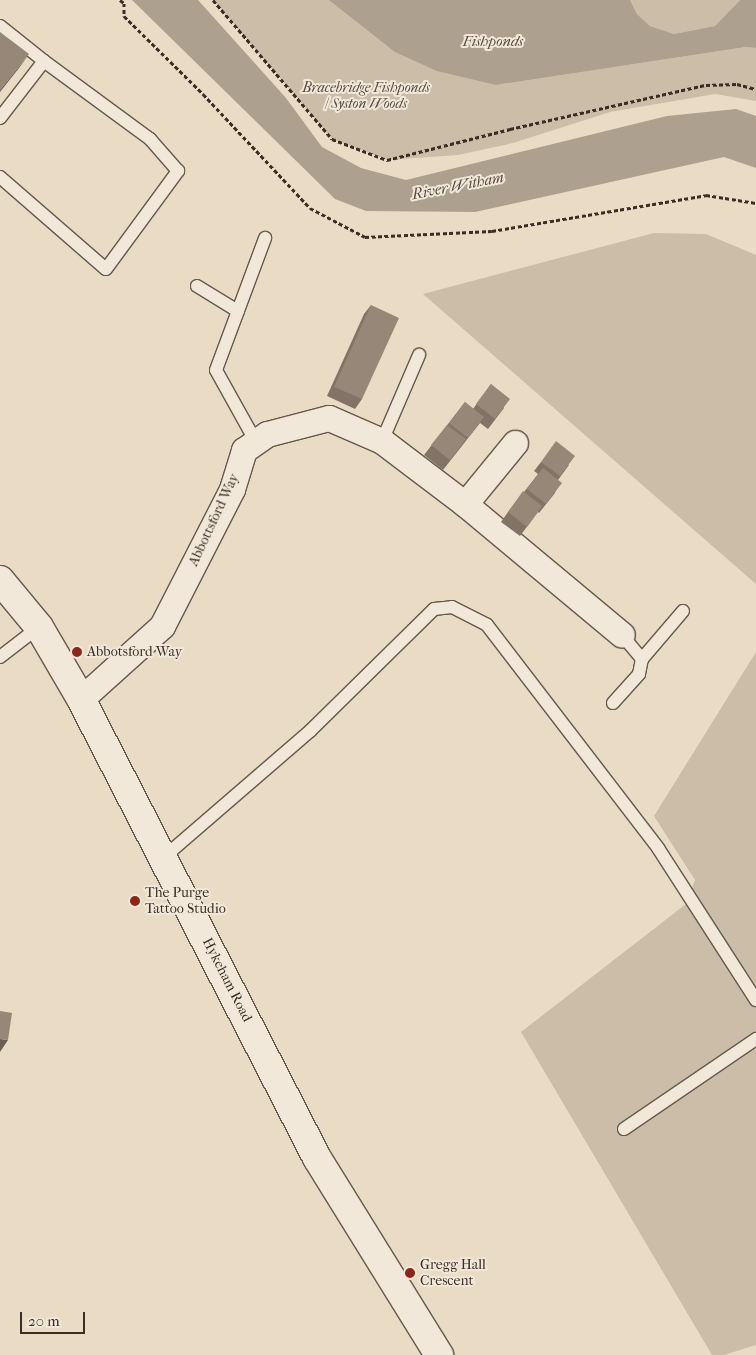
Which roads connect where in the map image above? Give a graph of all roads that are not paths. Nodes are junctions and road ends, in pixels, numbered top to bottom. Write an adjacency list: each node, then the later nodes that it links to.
1 (0, 26): 2 (lane)
2 (44, 61): 3 (lane); 4 (lane)
3 (0, 118)
4 (0, 177)
5 (265, 238): 7 (lane)
6 (197, 286): 7 (lane)
7 (238, 311): 10 (lane)
8 (419, 355): 9 (lane)
9 (382, 441): 10 (street, Abbottsford Way); 12 (street, Abbottsford Way)
10 (256, 442): 19 (street, Abbottsford Way)
11 (515, 443): 12 (street)
12 (465, 504): 16 (street, Abbottsford Way)
13 (0, 580): 15 (street, Hykeham Road)
14 (683, 611): 18 (lane)
15 (39, 628): 17 (lane); 19 (street, Hykeham Road)
16 (622, 635): 18 (lane)
17 (0, 657)
18 (642, 659): 20 (lane)
19 (81, 699): 21 (street, Hykeham Road)
20 (613, 704)
21 (164, 858): 22 (lane); 25 (street, Hykeham Road)
22 (756, 1000)
23 (756, 1039): 24 (lane)
24 (624, 1129)
25 (439, 1355)

